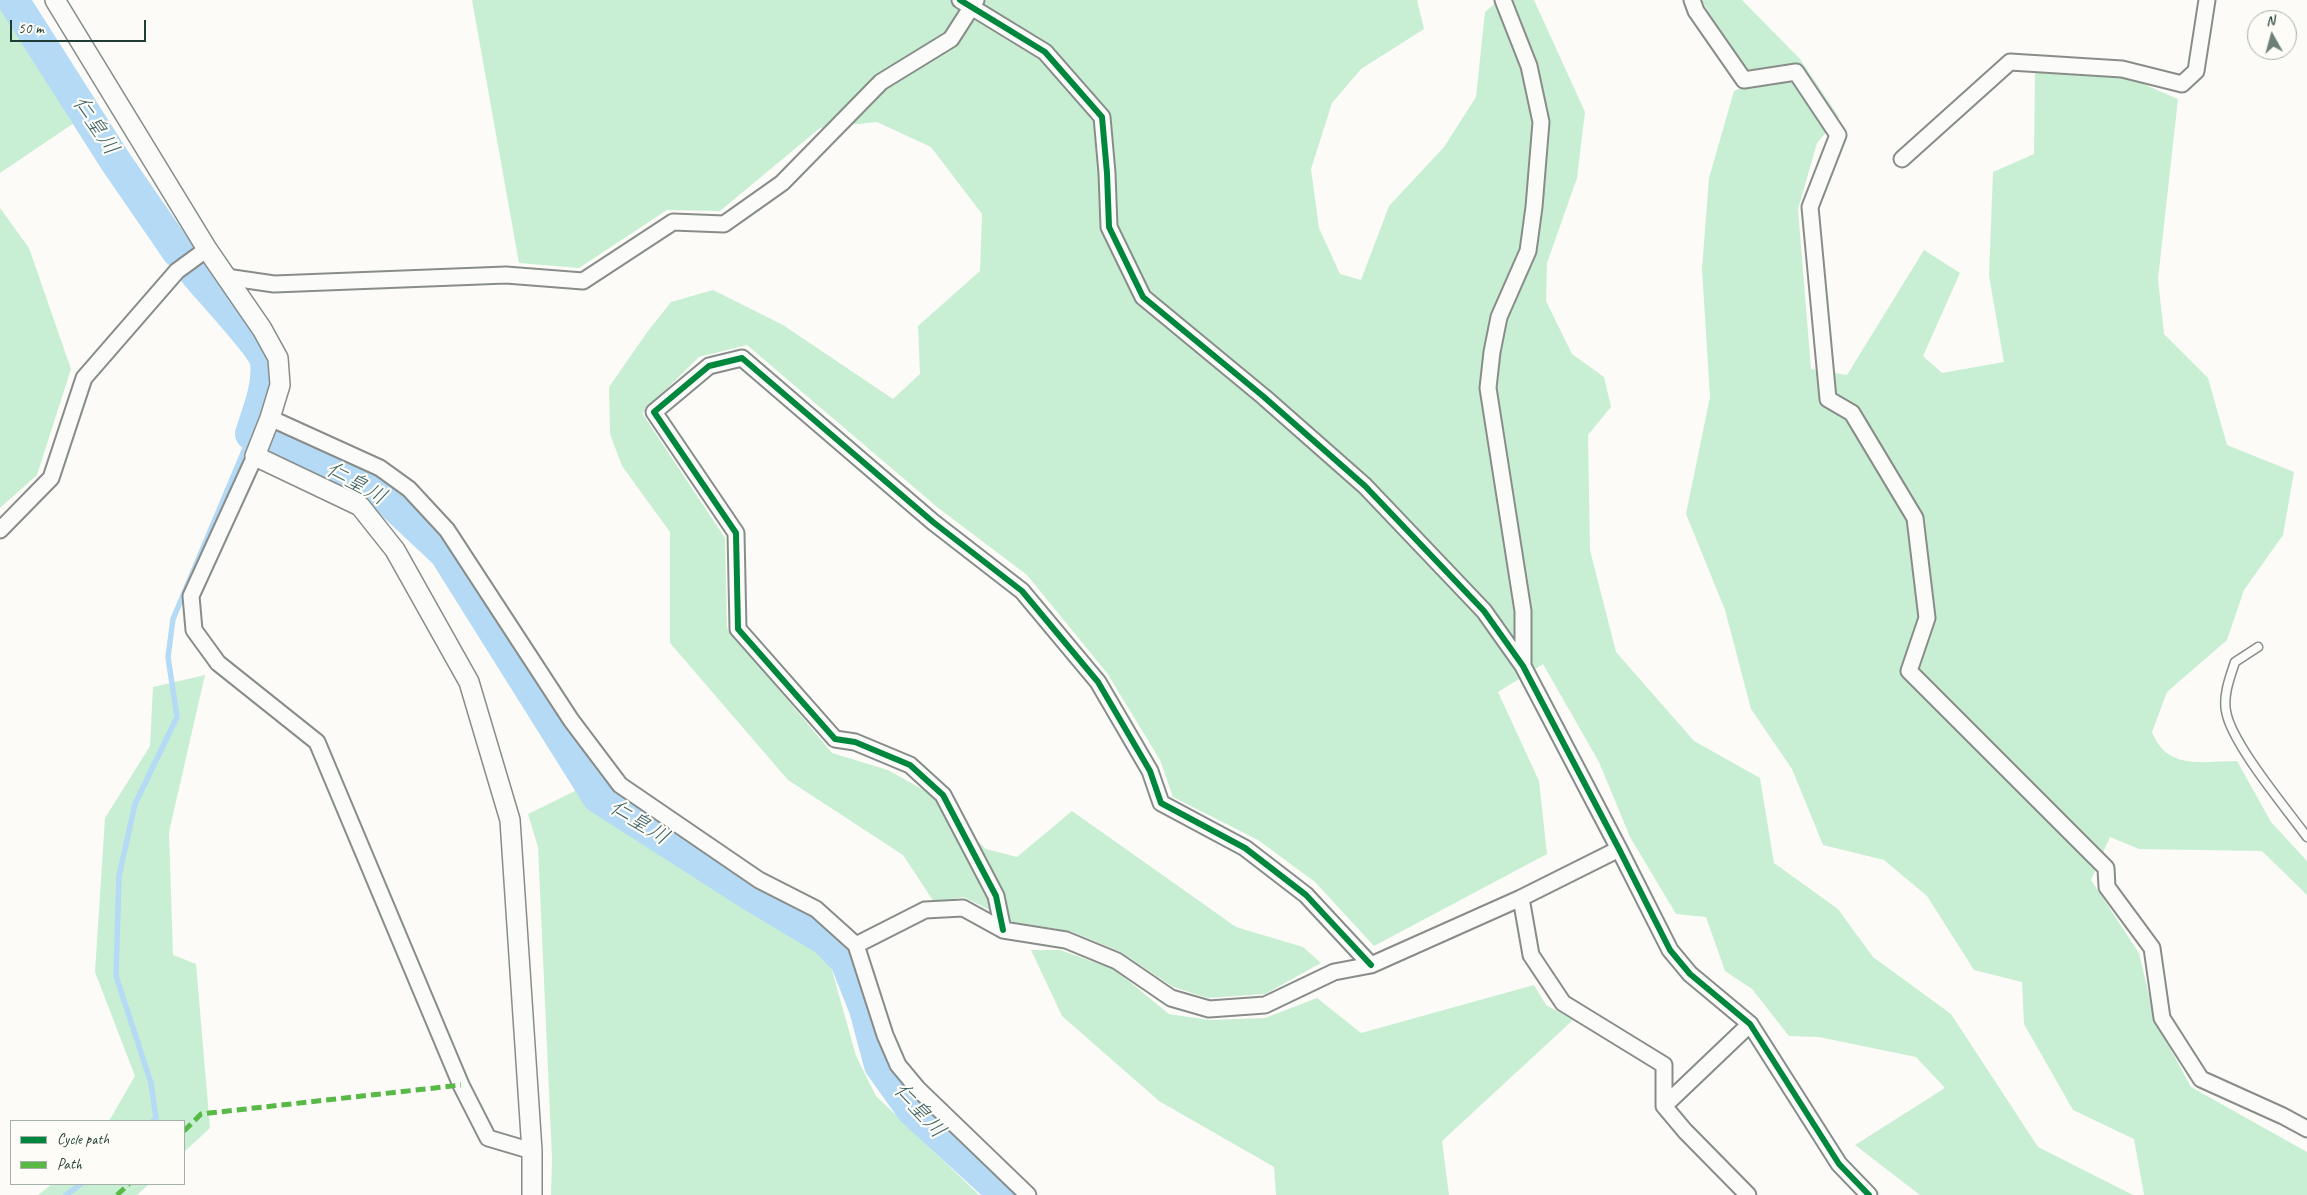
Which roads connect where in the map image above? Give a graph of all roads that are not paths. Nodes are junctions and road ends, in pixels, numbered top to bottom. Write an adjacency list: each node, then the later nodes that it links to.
1 (55, 0): 7 (street)
2 (1503, 0): 13 (street)
3 (1692, 0): 22 (street)
4 (2207, 0): 6 (street)
5 (969, 2): 8 (street); 13 (street)
6 (1902, 159)
7 (207, 249): 8 (street); 11 (street)
8 (226, 277): 9 (street)
9 (270, 418): 10 (street); 18 (street)
10 (255, 456): 23 (street); 23 (street)
11 (0, 530)
12 (2258, 647): 14 (lane)
13 (1523, 666): 15 (street)
14 (2307, 838)
15 (1620, 848): 16 (street); 20 (street)
16 (1521, 898): 19 (street); 21 (street)
17 (1004, 930): 18 (street); 19 (street); 19 (street)
18 (856, 945): 25 (street)
19 (1371, 965)
20 (1750, 1024): 21 (street); 27 (street)
21 (1664, 1106): 26 (street)
22 (2307, 1130)
23 (532, 1151): 24 (street)
24 (532, 1195)
25 (1028, 1195)
26 (1748, 1195)
27 (1868, 1195)

